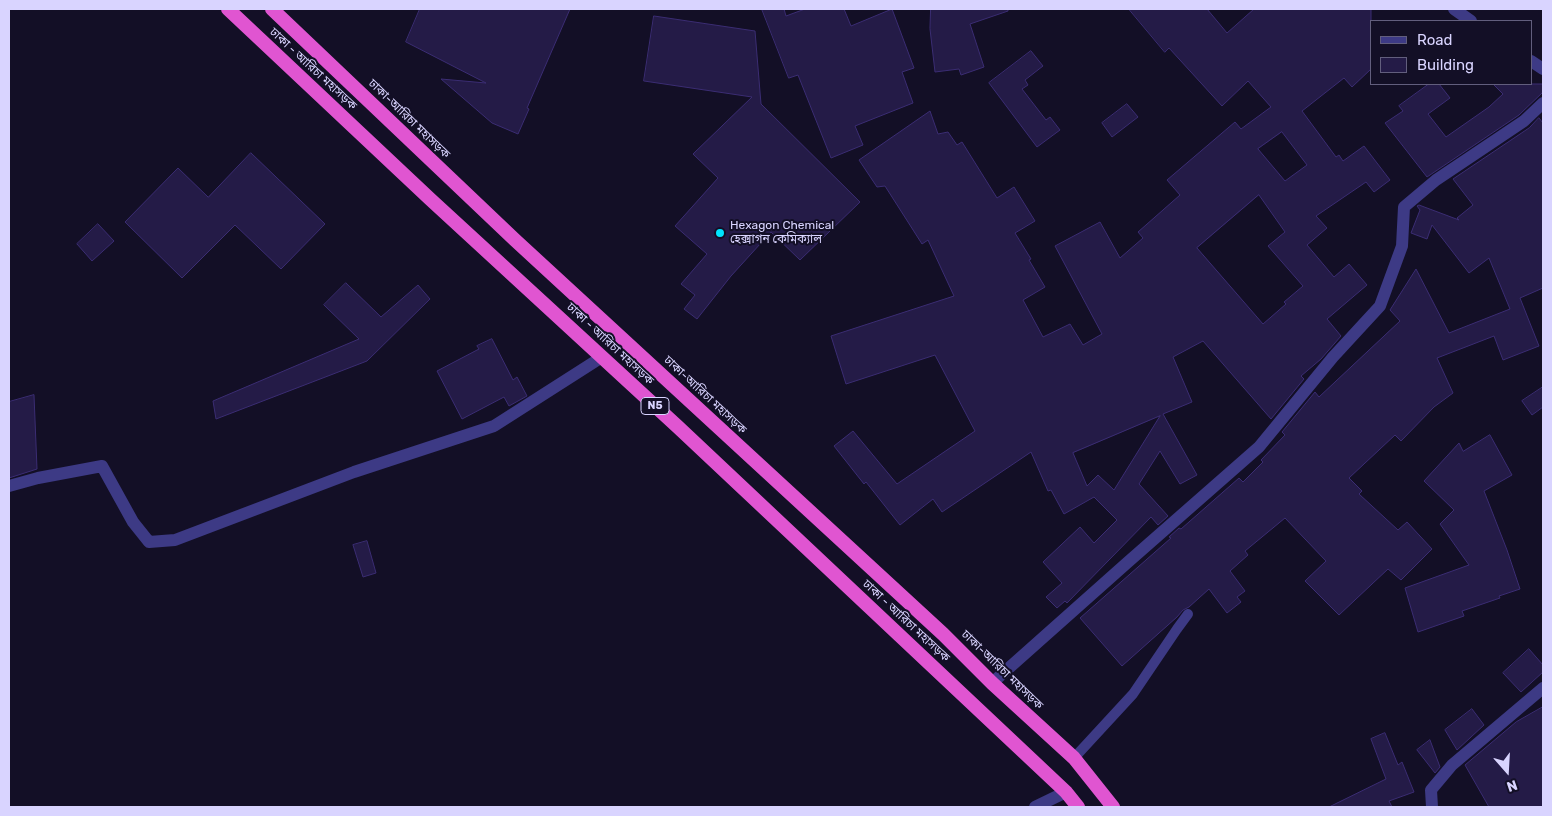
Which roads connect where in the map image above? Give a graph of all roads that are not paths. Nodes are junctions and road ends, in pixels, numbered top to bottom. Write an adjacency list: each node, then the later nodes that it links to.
1 (228, 9): 8 (highway, ঢাকা - আরিচা মহাসড়ক / N5)
2 (272, 9): 11 (highway, ঢাকা-আরিচা মহাসড়ক / N5)
3 (1454, 9): 4 (street)
4 (1470, 20)
5 (1532, 62): 6 (street)
6 (1543, 69)
7 (1543, 103): 11 (street)
8 (602, 357): 9 (street); 14 (highway, ঢাকা - আরিচা মহাসড়ক / N5)
9 (9, 486)
10 (1188, 614): 13 (lane)
11 (992, 683): 13 (highway, ঢাকা-আরিচা মহাসড়ক / N5)
12 (1543, 688): 18 (street)
13 (1074, 758): 17 (highway, ঢাকা-আরিচা মহাসড়ক / N5)
14 (1066, 792): 15 (street); 16 (highway, ঢাকা - আরিচা মহাসড়ক / N5)
15 (1035, 807)
16 (1078, 807)
17 (1113, 807)
18 (1432, 807)

